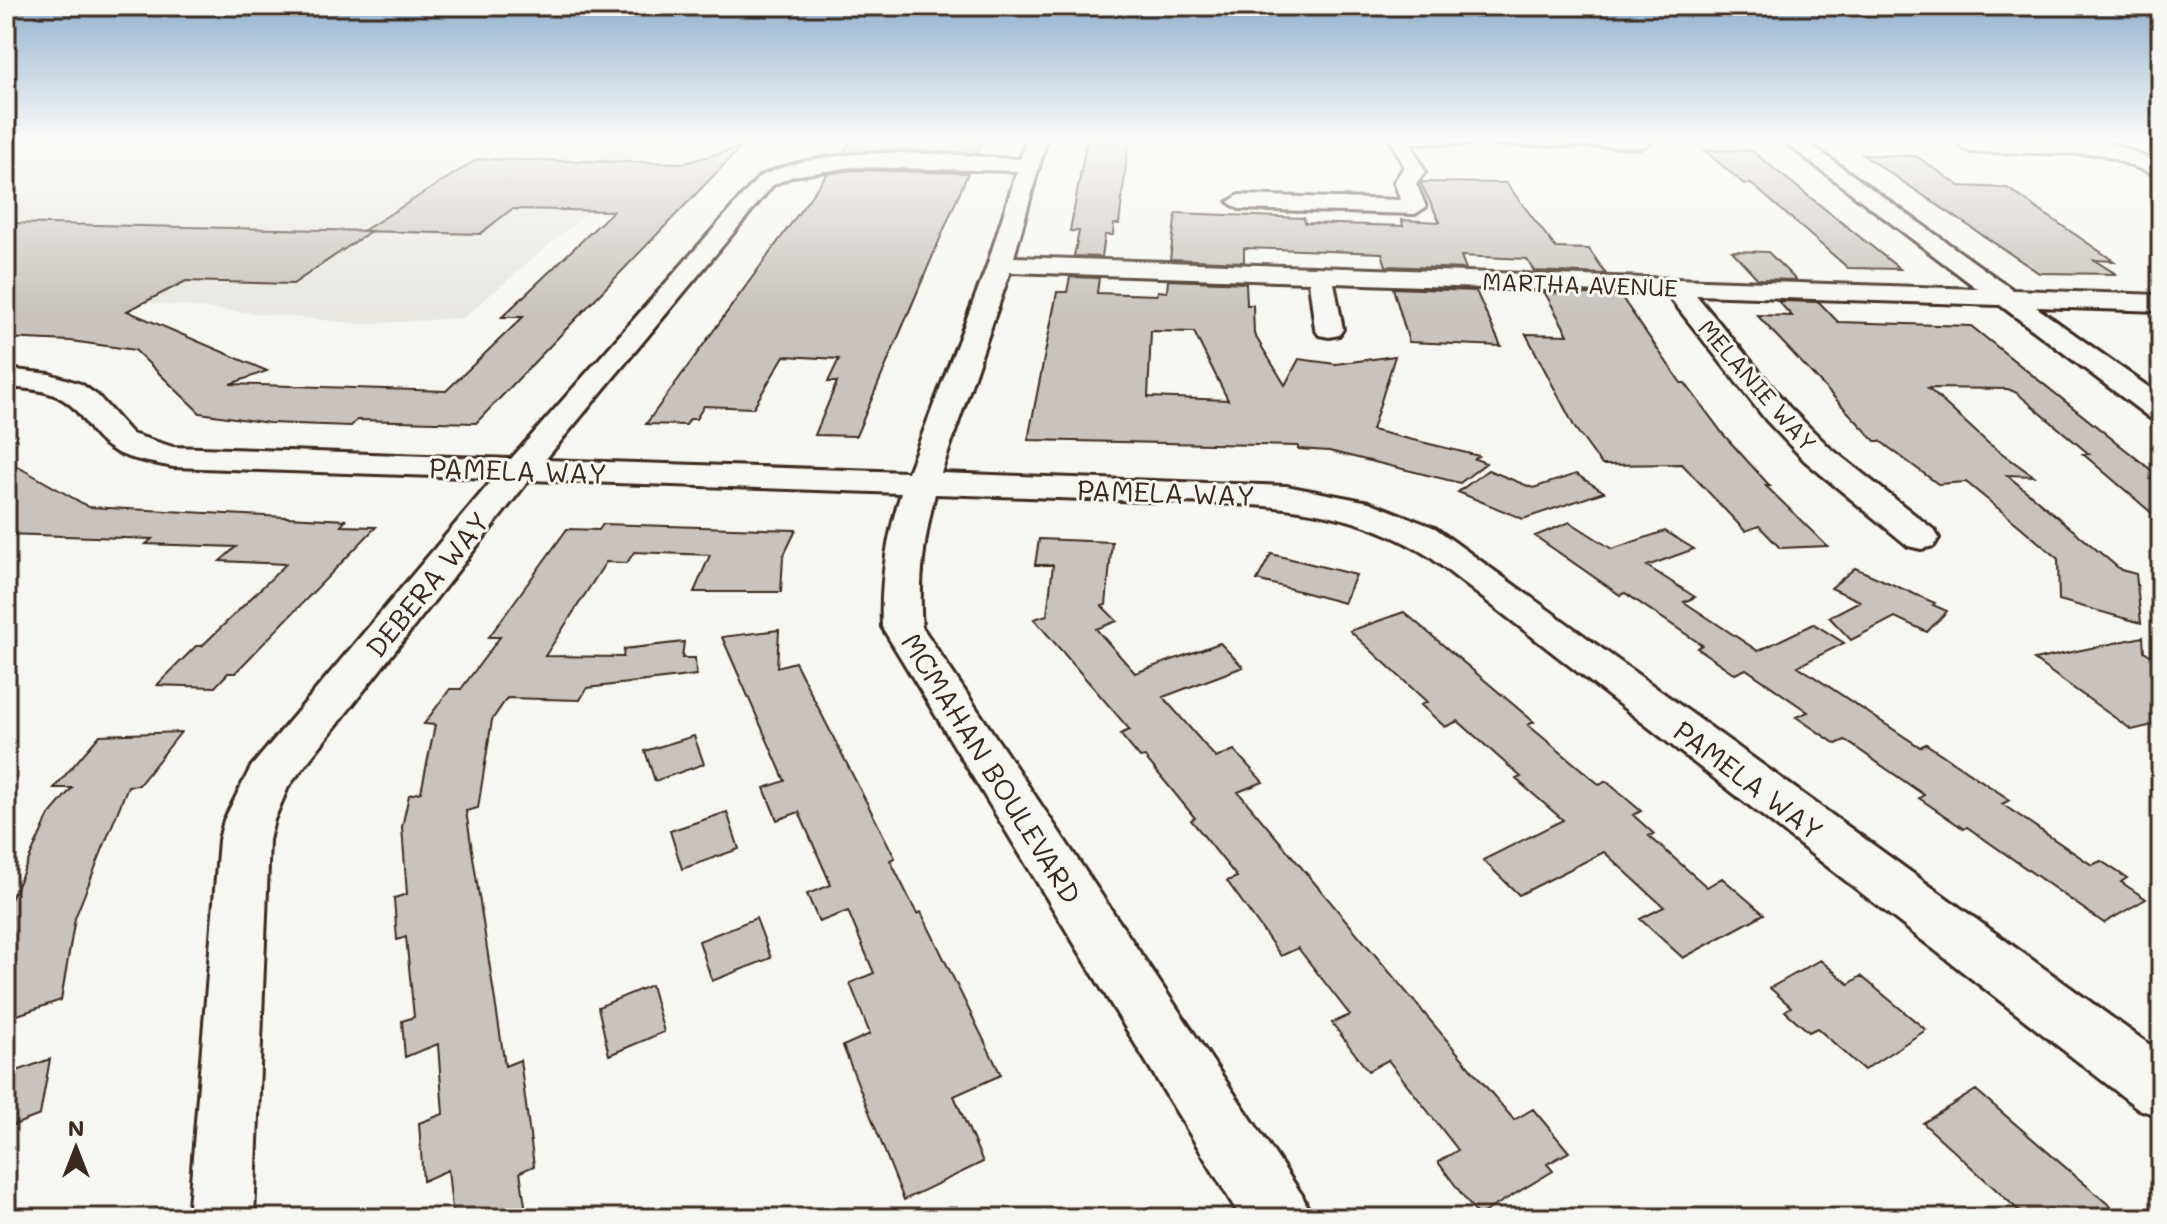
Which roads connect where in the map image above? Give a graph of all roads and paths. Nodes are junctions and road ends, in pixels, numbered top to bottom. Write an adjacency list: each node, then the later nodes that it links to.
1 (754, 195): 14 (street, DEBERA WAY)
2 (1019, 195): 6 (street, MCMAHAN BOULEVARD)
3 (1410, 195): 5 (street)
4 (1867, 195): 9 (street)
5 (1239, 202)
6 (999, 264): 7 (street, MARTHA AVENUE); 15 (street, MCMAHAN BOULEVARD)
7 (1320, 274): 8 (street, MARTHA AVENUE); 11 (street)
8 (1676, 288): 9 (street, MARTHA AVENUE); 16 (street, MELANIE WAY)
9 (2008, 298): 10 (street, MARTHA AVENUE); 13 (street)
10 (2161, 303)
11 (1329, 329)
12 (6, 378): 14 (street, PAMELA WAY)
13 (2161, 411)
14 (519, 470): 15 (street, PAMELA WAY); 18 (street, DEBERA WAY)
15 (922, 484): 17 (street, PAMELA WAY); 19 (street, MCMAHAN BOULEVARD)
16 (1921, 538)
17 (2161, 1089)
18 (221, 1218)
19 (1279, 1218)

